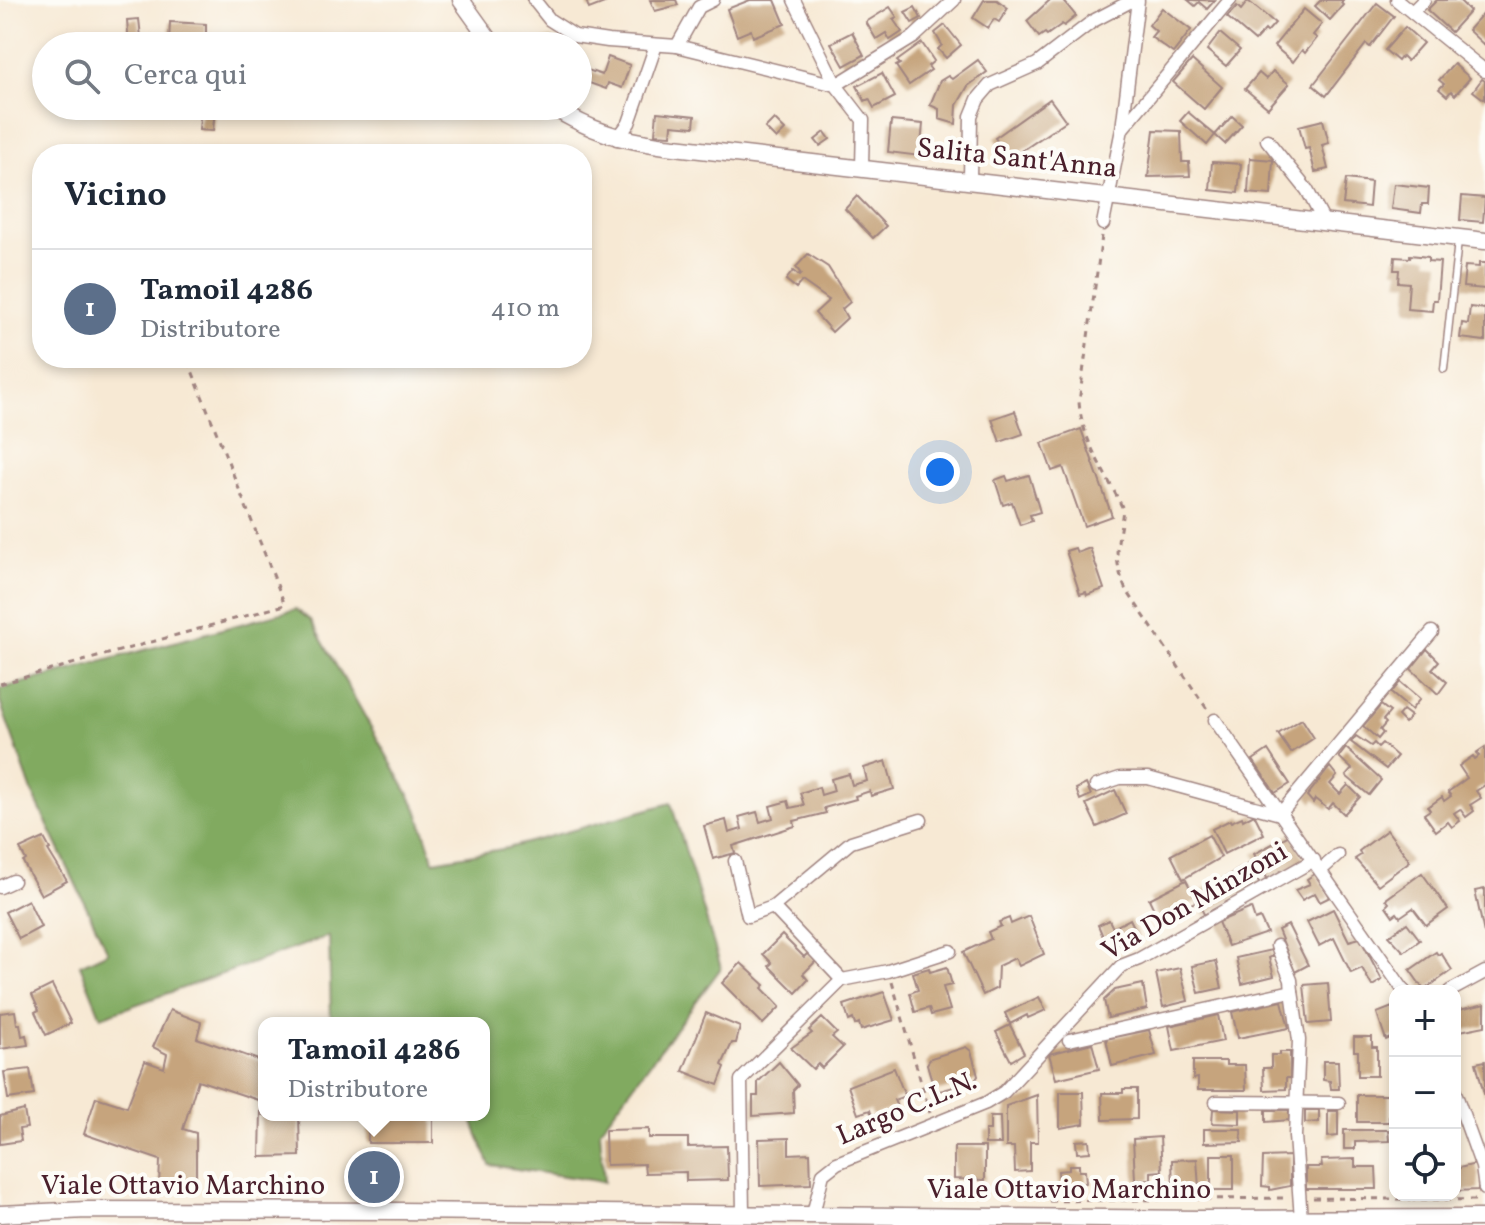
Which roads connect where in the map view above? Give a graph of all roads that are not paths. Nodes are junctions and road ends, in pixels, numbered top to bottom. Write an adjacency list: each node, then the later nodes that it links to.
1 (461, 0): 11 (street)
2 (534, 0): 12 (street)
3 (713, 0): 15 (street)
4 (794, 0): 17 (street)
5 (954, 0): 17 (street)
6 (1136, 0): 19 (street); 23 (street)
7 (1230, 0): 19 (street)
8 (1397, 0): 10 (street)
9 (1424, 0): 10 (street)
10 (1412, 12): 16 (street)
11 (484, 32)
12 (569, 32)
13 (592, 38): 14 (street)
14 (656, 45): 15 (street); 20 (street)
15 (677, 46): 17 (street)
16 (1485, 71)
17 (836, 85): 22 (street)
18 (574, 120): 20 (street, Salita Sant'Anna)
19 (1122, 129): 24 (street)
20 (617, 139): 22 (street, Salita Sant'Anna)
21 (1267, 140): 25 (street)
22 (862, 168): 23 (street, Salita Sant'Anna)
23 (970, 180): 24 (street, Salita Sant'Anna)
24 (1107, 196): 25 (street, Salita Sant'Anna); 26 (street)
25 (1323, 220): 27 (street, Salita Sant'Anna)
26 (1103, 224)
27 (1458, 237): 28 (street, Salita Sant'Anna); 29 (lane)
28 (1485, 241)
29 (1444, 369)
30 (1432, 632): 33 (street, Via Don Minzoni)
31 (1215, 720): 33 (street, Via Don Minzoni)
32 (1096, 786): 33 (street, Via Don Minzoni)
33 (1280, 814): 37 (street, Via Don Minzoni)
34 (921, 820): 40 (street)
35 (1338, 855): 37 (street)
36 (735, 861): 40 (street)
37 (1318, 865): 45 (street, Via Don Minzoni); 49 (street, Via Don Minzoni)
38 (13, 881): 39 (street)
39 (0, 887)
40 (773, 907): 44 (street)
41 (1277, 946): 47 (street)
42 (950, 951): 44 (street)
43 (1485, 972): 46 (street)
44 (842, 980): 55 (street)
45 (1400, 985)
46 (1461, 985)
47 (1292, 991): 48 (street); 51 (street)
48 (1069, 1040)
49 (1004, 1092): 57 (street, Largo C.L.N.)
50 (1216, 1102): 51 (street)
51 (1297, 1103): 52 (street); 63 (street)
52 (1339, 1103)
53 (1461, 1109): 54 (street)
54 (1485, 1189)
55 (743, 1213): 57 (street, Viale Ottavio Marchino); 61 (street, Viale Ottavio Marchino)
56 (0, 1214): 58 (street, Viale Ottavio Marchino)
57 (813, 1214): 64 (street, Viale Ottavio Marchino)
58 (88, 1218): 59 (street, Viale Ottavio Marchino)
59 (327, 1218): 60 (street, Viale Ottavio Marchino)
60 (400, 1218): 61 (street, Viale Ottavio Marchino)
61 (557, 1218)
62 (1485, 1218): 69 (street, Viale Ottavio Marchino)
63 (1301, 1219): 67 (street, Viale Ottavio Marchino); 68 (street, Viale Ottavio Marchino)
64 (835, 1220): 65 (street, Viale Ottavio Marchino)
65 (1156, 1222): 66 (street, Viale Ottavio Marchino)
66 (1200, 1222): 67 (street, Viale Ottavio Marchino)
67 (1237, 1222)
68 (1400, 1222): 69 (street, Viale Ottavio Marchino)
69 (1425, 1222)

